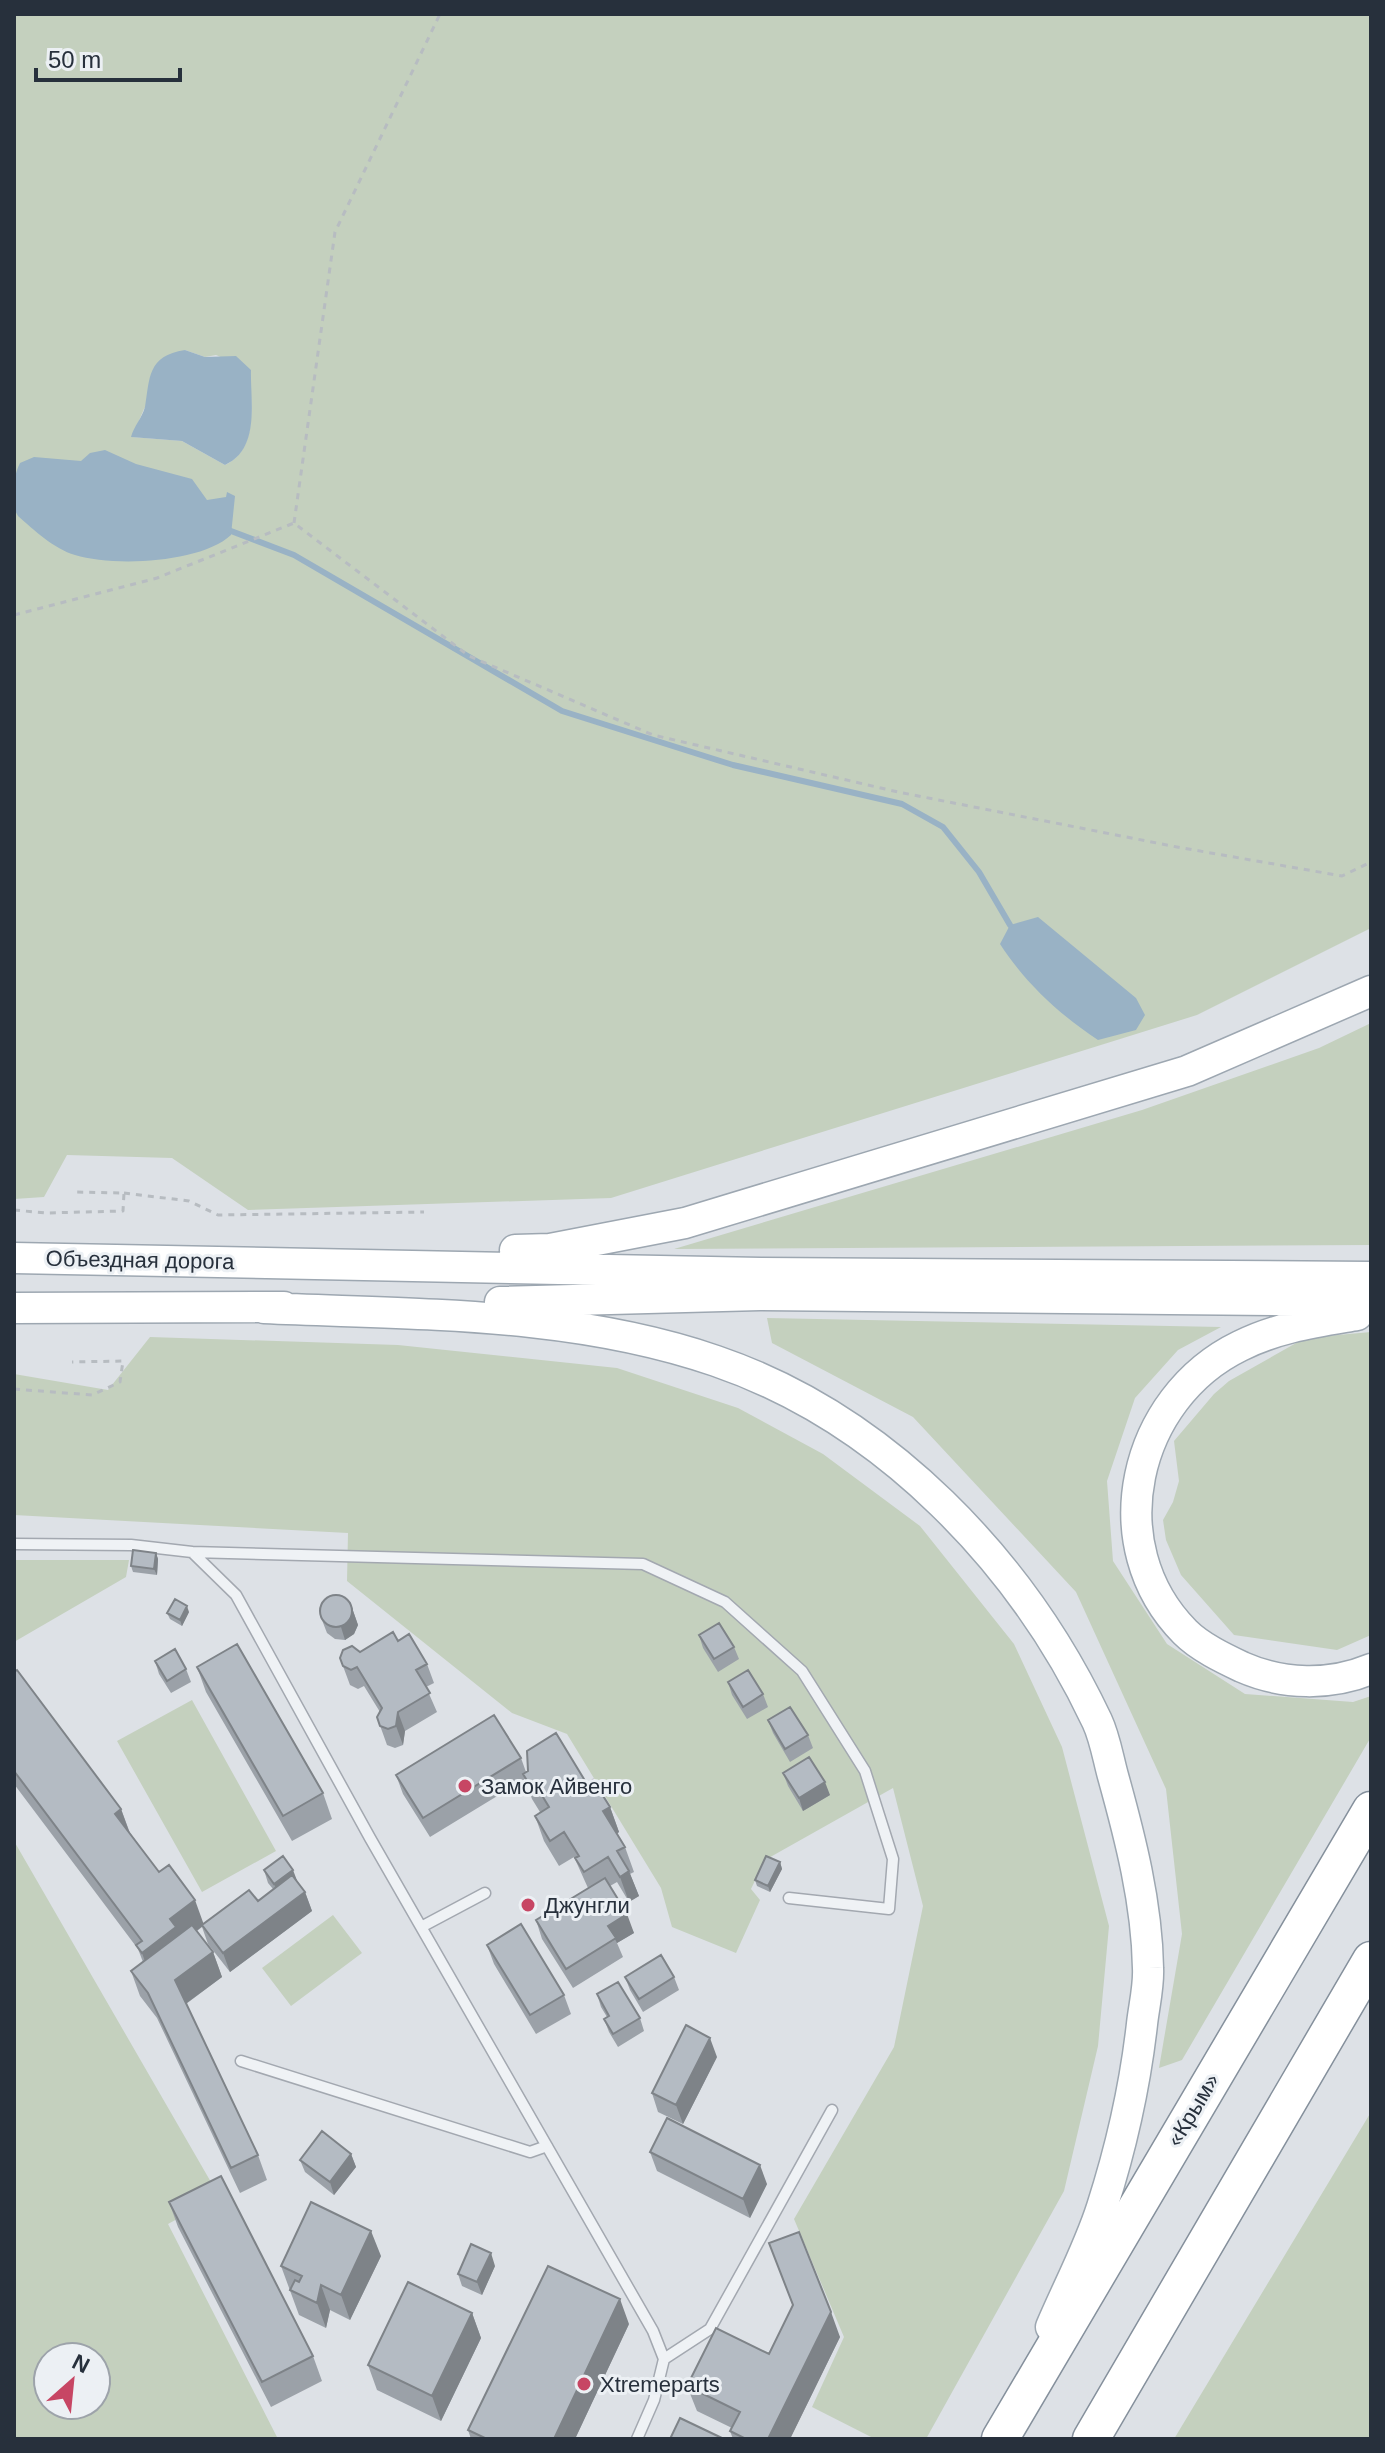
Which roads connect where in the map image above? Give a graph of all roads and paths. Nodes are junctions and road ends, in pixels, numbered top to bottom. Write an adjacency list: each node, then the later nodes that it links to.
1 (440, 14): 2 (path)
2 (294, 523): 3 (path); 4 (path)
3 (14, 615)
4 (1371, 862)
5 (1371, 991): 11 (main road)
6 (74, 1192): 7 (path)
7 (124, 1193): 8 (path); 9 (path)
8 (14, 1210)
9 (424, 1212)
10 (14, 1258): 11 (main road, Объездная дорога)
11 (266, 1261): 12 (main road)
12 (1371, 1277)
13 (1371, 1301): 15 (main road)
14 (14, 1308): 15 (main road, Объездная дорога)
15 (264, 1308): 31 (main road)
16 (1371, 1313): 21 (main road)
17 (72, 1362): 18 (path)
18 (14, 1389)
19 (14, 1544): 20 (lane)
20 (192, 1552): 24 (lane); 25 (lane)
21 (1371, 1669)
22 (1371, 1810): 31 (highway, «Крым»)
23 (485, 1893): 25 (lane)
24 (789, 1898)
25 (423, 1926): 29 (lane)
26 (1371, 1960): 33 (highway)
27 (241, 2061): 29 (lane)
28 (832, 2110): 30 (lane)
29 (547, 2146): 30 (lane)
30 (664, 2359): 32 (lane)
31 (1008, 2425)
32 (637, 2439)
33 (1091, 2439)

